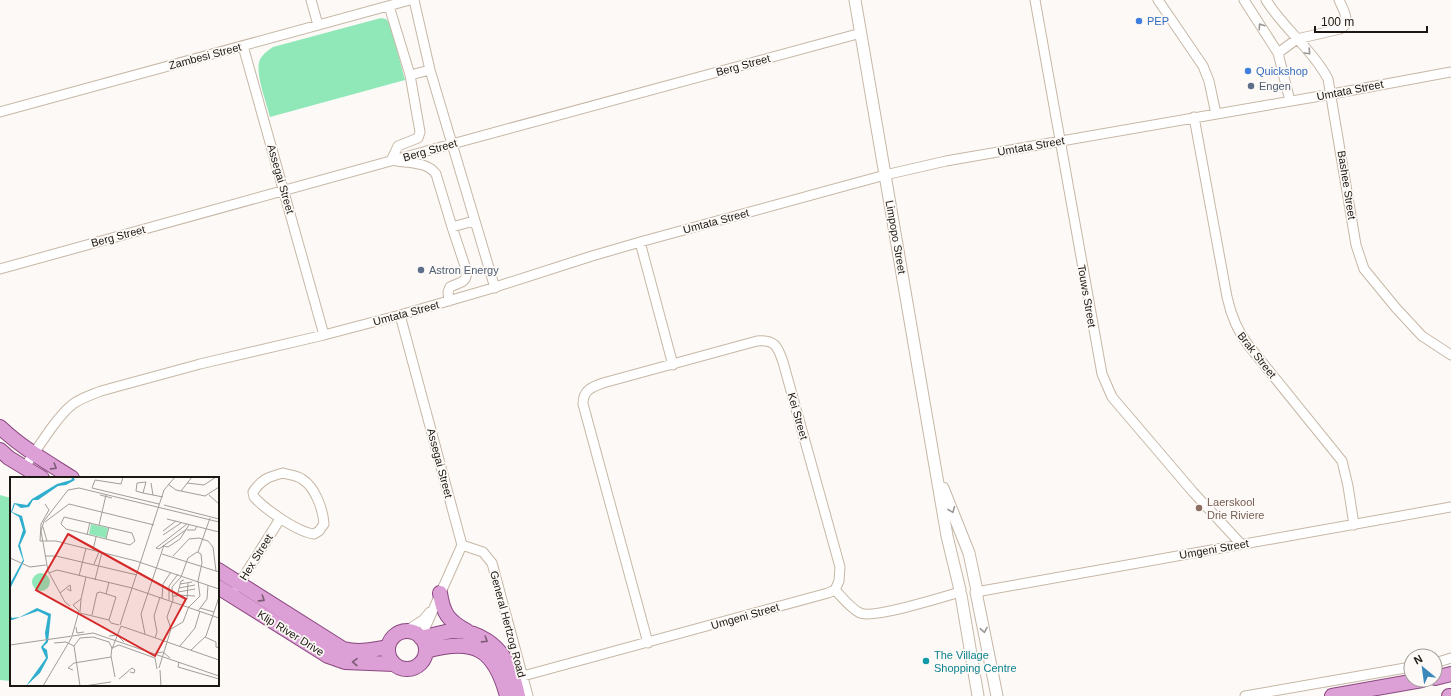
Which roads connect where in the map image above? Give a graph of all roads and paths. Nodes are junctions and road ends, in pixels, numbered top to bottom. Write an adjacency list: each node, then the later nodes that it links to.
1 (311, 0): 11 (street)
2 (410, 0): 10 (street, Zambesi Street)
3 (414, 0): 16 (street)
4 (855, 0): 12 (street, Limpopo Street)
5 (1035, 0): 24 (street, Touws Street)
6 (1158, 0): 22 (street)
7 (1244, 0): 15 (street, one-way to 7)
8 (1266, 0): 13 (street, Bashee Street)
9 (1342, 1): 13 (street)
10 (389, 6): 11 (street, Zambesi Street); 18 (street)
11 (318, 25): 14 (street, Zambesi Street)
12 (861, 33): 25 (street, Berg Street); 27 (street, Limpopo Street)
13 (1297, 39): 15 (street); 19 (street, Bashee Street, one-way to 19)
14 (243, 46): 21 (street, Zambesi Street); 28 (street, Assegai Street)
15 (1278, 53): 20 (street)
16 (430, 70): 18 (street); 25 (street)
17 (1451, 72): 19 (street, Umtata Street)
18 (410, 75): 26 (street)
19 (1332, 94): 20 (street, Umtata Street); 37 (street, Bashee Street)
20 (1290, 101): 22 (street, Umtata Street)
21 (0, 112)
22 (1216, 114): 23 (street, Umtata Street)
23 (1194, 117): 24 (street, Umtata Street); 48 (street, Brak Street)
24 (1060, 140): 27 (street, Umtata Street); 49 (street, Touws Street)
25 (452, 144): 26 (street, Berg Street); 29 (street)
26 (392, 160): 28 (street, Berg Street); 30 (street)
27 (885, 175): 31 (street, Umtata Street); 43 (street, Limpopo Street)
28 (285, 191): 32 (street, Berg Street); 36 (street, Assegai Street)
29 (474, 221): 30 (street); 33 (street)
30 (452, 227): 34 (street)
31 (640, 242): 33 (street, Umtata Street); 38 (street)
32 (0, 269)
33 (495, 288): 34 (street, Umtata Street)
34 (449, 301): 35 (street, Umtata Street)
35 (400, 315): 36 (street, Umtata Street); 50 (street, Assegai Street)
36 (324, 335): 41 (street, Umtata Street)
37 (1451, 354)
38 (673, 365): 55 (street, Kei Street); 62 (street, Kei Street)
39 (0, 427): 41 (main road)
40 (3, 453): 42 (main road)
41 (34, 454): 42 (street, Umtata Street); 45 (main road, one-way to 45)
42 (24, 468): 44 (main road)
43 (937, 474): 53 (street, Limpopo Street, one-way to 53); 56 (street, Limpopo Street)
44 (40, 477)
45 (70, 477)
46 (1451, 507): 48 (street, Umgeni Street)
47 (280, 519): 47 (street); 54 (street, Hex Street)
48 (1354, 525): 49 (street, Umgeni Street)
49 (1241, 544): 53 (street, Umgeni Street)
50 (462, 545): 57 (street); 66 (street, General Hertzog Road)
51 (219, 571): 54 (main road, Klip River Drive)
52 (219, 587): 54 (main road, Klip River Drive)
53 (976, 589): 56 (street); 72 (street, Limpopo Street, one-way to 72)
54 (236, 590): 63 (main road, Klip River Drive, one-way to 63); 64 (main road, Klip River Drive, one-way to 54)
55 (835, 590): 56 (street); 62 (street, Umgeni Street)
56 (960, 592): 71 (street, Limpopo Street)
57 (440, 593): 58 (street); 60 (main road)
58 (434, 607): 59 (street); 61 (street)
59 (406, 631): 61 (main road); 63 (main road)
60 (469, 632): 61 (main road); 69 (main road, one-way to 69)
61 (423, 642): 64 (main road, Klip River Drive); 68 (main road)
62 (648, 643): 66 (street, Umgeni Street)
63 (388, 647): 64 (main road)
64 (394, 664)
65 (1403, 668): 73 (street)
66 (523, 676): 70 (street, General Hertzog Road)
67 (1403, 683): 74 (main road)
68 (507, 696)
69 (518, 696)
70 (528, 696)
71 (978, 696)
72 (997, 696)
73 (1245, 696)
74 (1332, 696)

